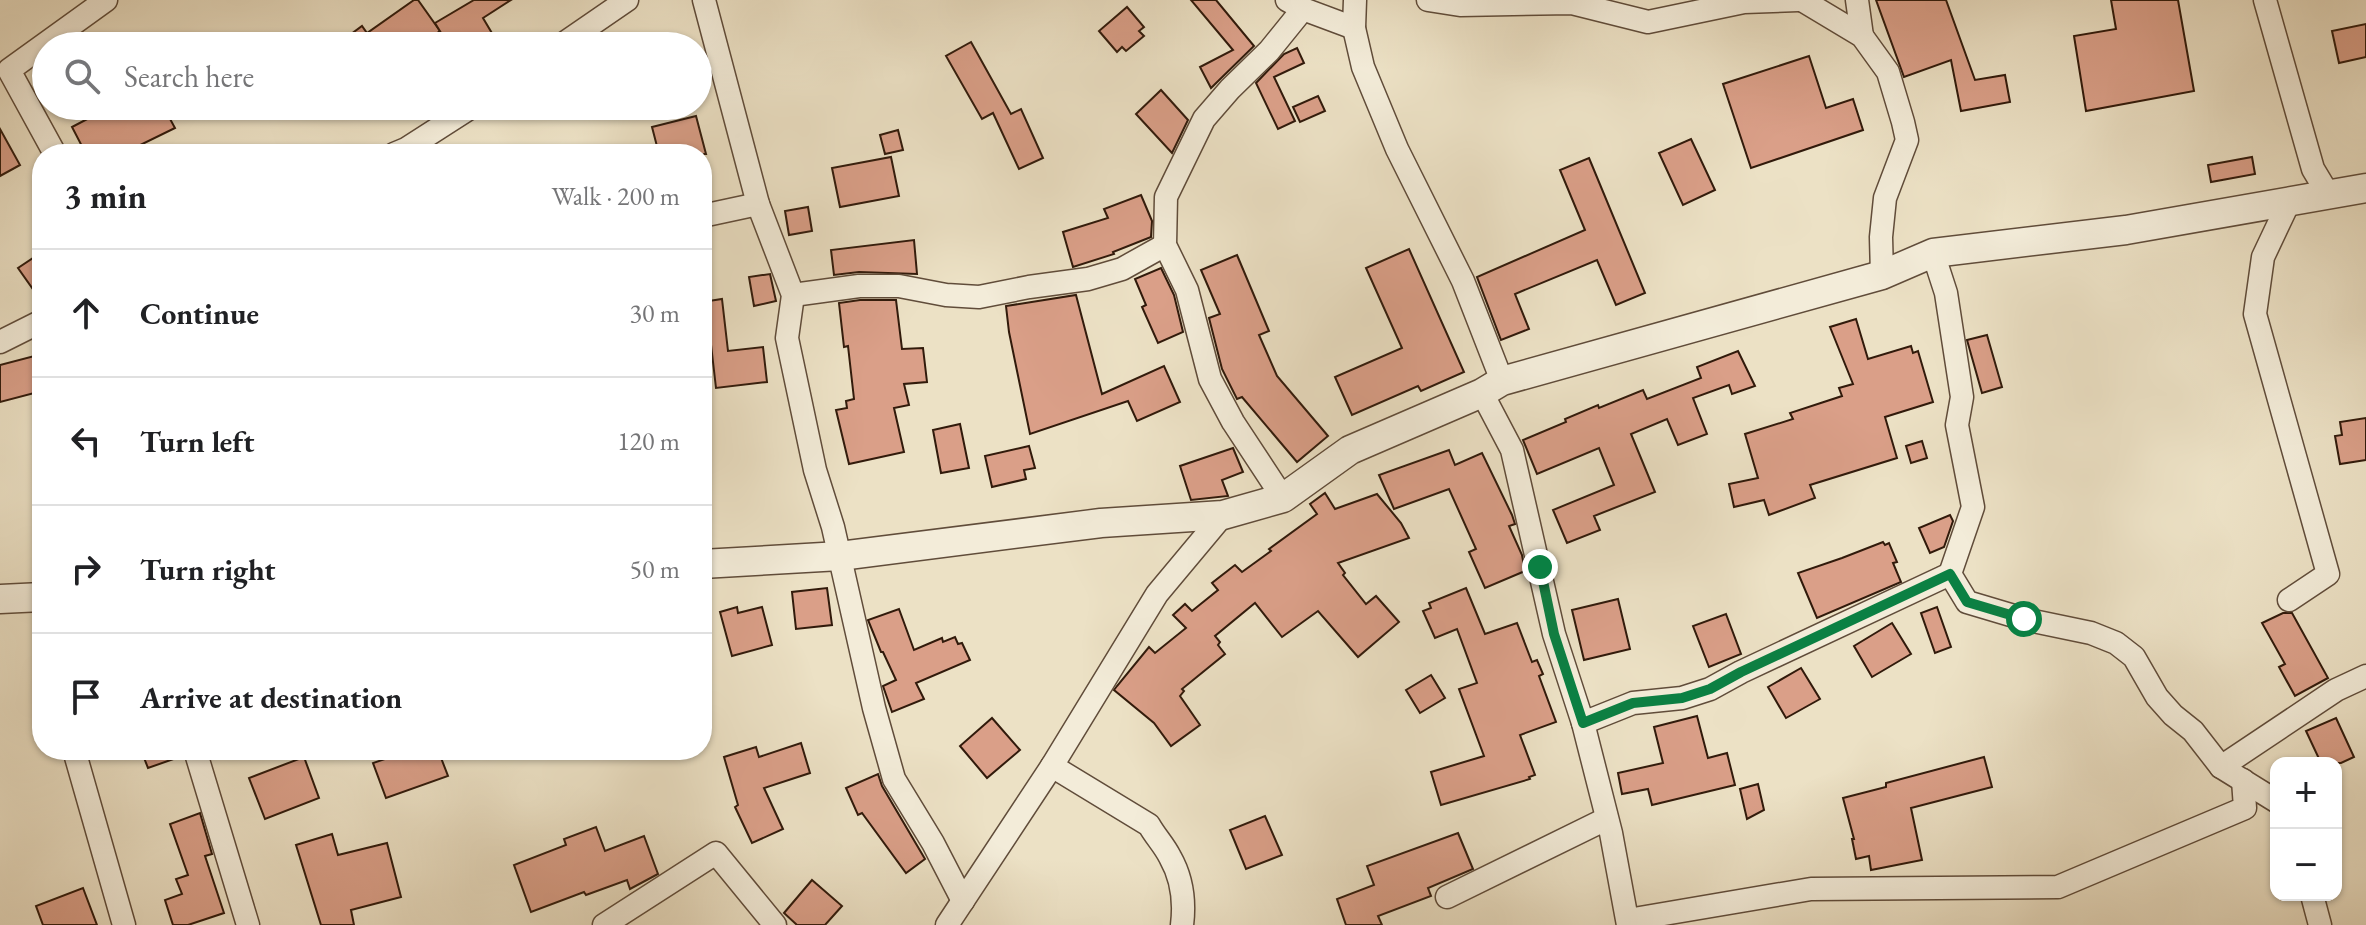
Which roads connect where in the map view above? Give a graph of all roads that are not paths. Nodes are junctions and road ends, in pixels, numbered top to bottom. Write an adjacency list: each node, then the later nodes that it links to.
1 (106, 0): 12 (street)
2 (627, 0): 13 (street)
3 (704, 0): 24 (street)
4 (1355, 0): 11 (street)
5 (1428, 0): 9 (street)
6 (1800, 0): 9 (street); 14 (street)
7 (1858, 0): 14 (street)
8 (2265, 0): 22 (street)
9 (1743, 1)
10 (1295, 5): 11 (street); 26 (street)
11 (1354, 28): 32 (street)
12 (62, 32)
13 (580, 32)
14 (1862, 36): 28 (street)
15 (32, 53): 16 (street)
16 (32, 112)
17 (36, 120): 19 (street)
18 (451, 120): 20 (street)
19 (50, 144)
20 (414, 144)
21 (2366, 188): 22 (street)
22 (2328, 194): 23 (street)
23 (2289, 202): 27 (street); 40 (street)
24 (758, 204): 25 (street); 29 (street)
25 (712, 214)
26 (1165, 245): 29 (street); 33 (street)
27 (1933, 253): 28 (street); 37 (street)
28 (1882, 275): 32 (street)
29 (793, 295): 35 (street)
30 (32, 326): 31 (street)
31 (0, 342)
32 (1492, 387): 33 (street); 42 (street)
33 (1283, 498): 34 (street)
34 (1223, 515): 35 (street); 45 (street)
35 (840, 556): 36 (street); 51 (street)
36 (712, 563)
37 (1950, 574): 42 (street); 46 (street)
38 (32, 597): 39 (street)
39 (0, 599)
40 (2289, 600)
41 (2366, 676): 46 (street)
42 (1583, 723): 49 (street)
43 (77, 760): 54 (street)
44 (198, 760): 55 (street)
45 (1052, 766): 51 (street); 59 (street)
46 (2221, 767): 47 (street)
47 (2243, 780): 48 (street); 53 (street)
48 (2270, 797)
49 (1606, 819): 50 (street); 53 (street)
50 (1447, 897)
51 (963, 901): 58 (street)
52 (2314, 901): 60 (street)
53 (1628, 923)
54 (124, 925)
55 (248, 925)
56 (606, 925): 57 (street)
57 (775, 925)
58 (947, 925)
59 (1182, 925)
60 (2320, 925)

